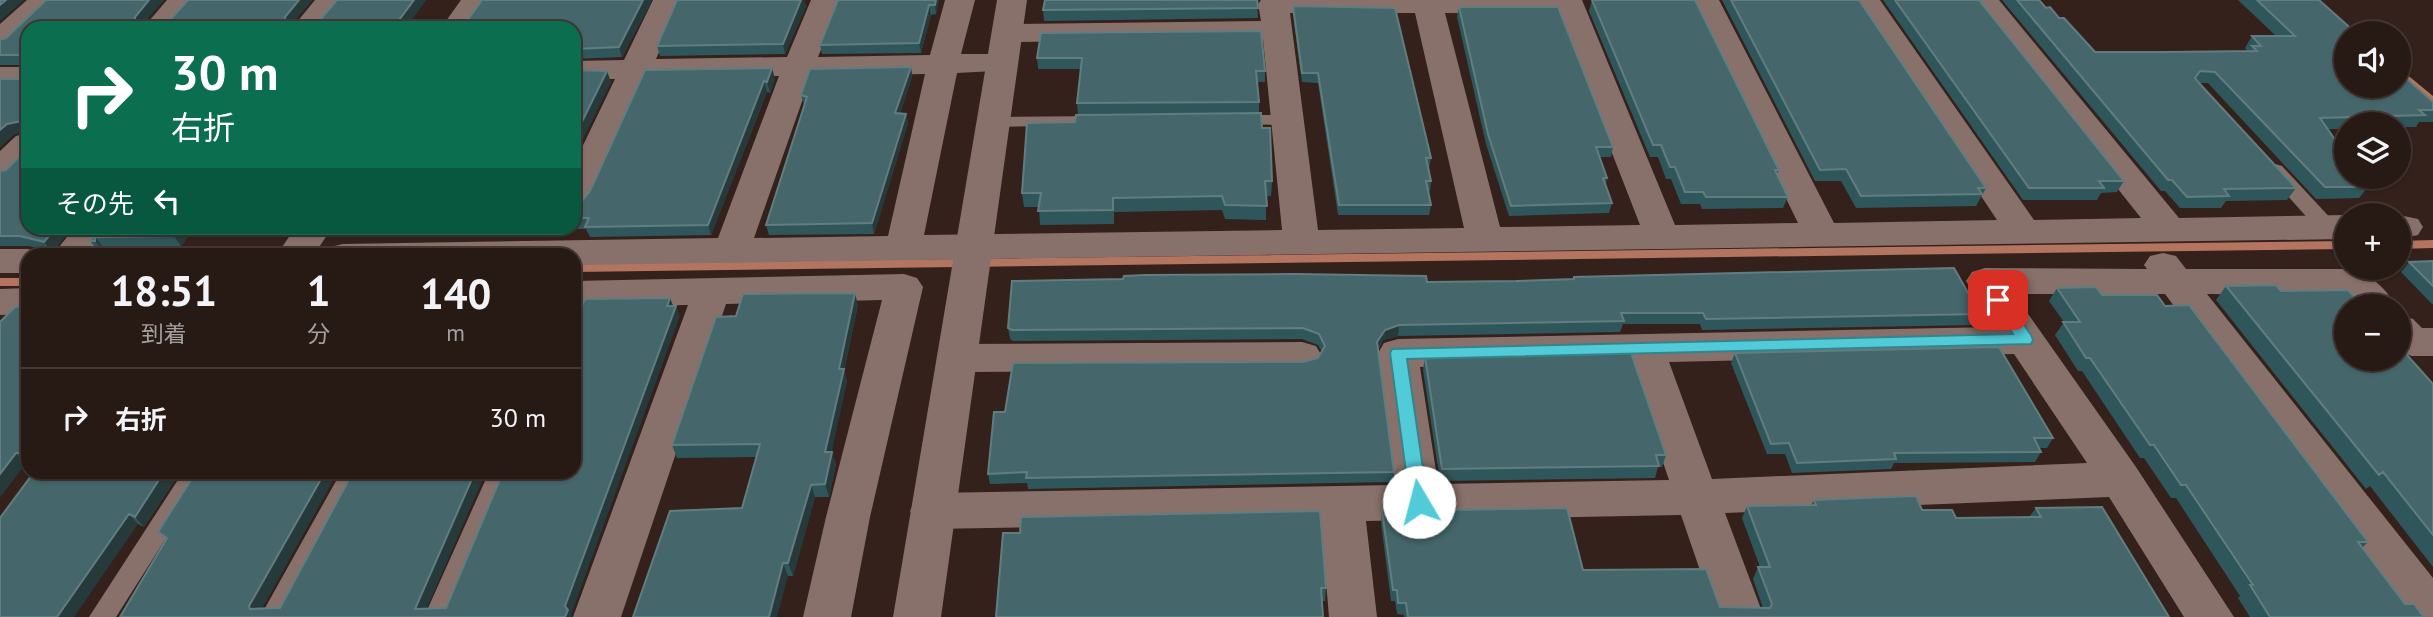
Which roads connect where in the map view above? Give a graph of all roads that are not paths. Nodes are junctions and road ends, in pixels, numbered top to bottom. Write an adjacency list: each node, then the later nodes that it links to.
1 (45, 0): 14 (street)
2 (183, 0): 16 (street)
3 (331, 0): 17 (street)
4 (477, 0): 18 (street)
5 (668, 0): 23 (street)
6 (826, 0): 22 (street)
7 (960, 0): 21 (street)
8 (1704, 0): 39 (street)
9 (1865, 0): 38 (street)
10 (1983, 0): 37 (street)
11 (1568, 2): 12 (street); 40 (street)
12 (1428, 4): 13 (street); 41 (street)
13 (1274, 12): 19 (street); 28 (street)
14 (21, 21)
15 (21, 21): 20 (street)
16 (164, 21)
17 (313, 21)
18 (461, 21)
19 (1007, 32): 21 (street); 30 (street)
20 (0, 40)
21 (943, 63): 22 (street); 45 (street)
22 (799, 65): 23 (street); 47 (street)
23 (635, 68): 24 (street); 34 (street)
24 (581, 69)
25 (0, 77): 26 (street)
26 (21, 77)
27 (1217, 120): 28 (lane)
28 (1287, 120): 43 (street)
29 (1119, 121): 30 (lane)
30 (994, 122): 44 (street)
31 (21, 150): 33 (street)
32 (2264, 159): 35 (lane)
33 (0, 170)
34 (581, 186)
35 (2334, 225)
36 (2334, 228): 37 (street)
37 (2153, 230): 38 (street); 50 (street)
38 (2023, 231): 39 (street)
39 (1822, 234): 40 (street)
40 (1662, 236): 41 (street)
41 (1485, 239): 43 (street)
42 (556, 240): 46 (street); 47 (street)
43 (1301, 241): 44 (street)
44 (975, 245): 45 (street); 57 (street)
45 (904, 246): 47 (street)
46 (450, 248)
47 (732, 249)
48 (0, 261): 49 (street)
49 (21, 261)
50 (2174, 280): 52 (street); 54 (street); 66 (street)
51 (712, 290): 53 (street); 70 (street); 71 (street)
52 (2365, 294)
53 (581, 301)
54 (2025, 340): 55 (street); 61 (street)
55 (1644, 348): 62 (street); 63 (street)
56 (1302, 356): 57 (street)
57 (957, 358): 65 (street)
58 (191, 479): 67 (lane)
59 (349, 479): 68 (lane)
60 (498, 479): 69 (lane)
61 (2121, 479): 62 (street); 75 (street)
62 (1697, 497): 63 (street); 74 (street)
63 (1419, 502): 64 (street)
64 (1342, 503): 65 (street); 73 (street)
65 (932, 511): 72 (street)
66 (2433, 613)
67 (102, 617)
68 (273, 617)
69 (437, 617)
70 (597, 617)
71 (827, 617)
72 (917, 617)
73 (1353, 617)
74 (1740, 617)
75 (2210, 617)

